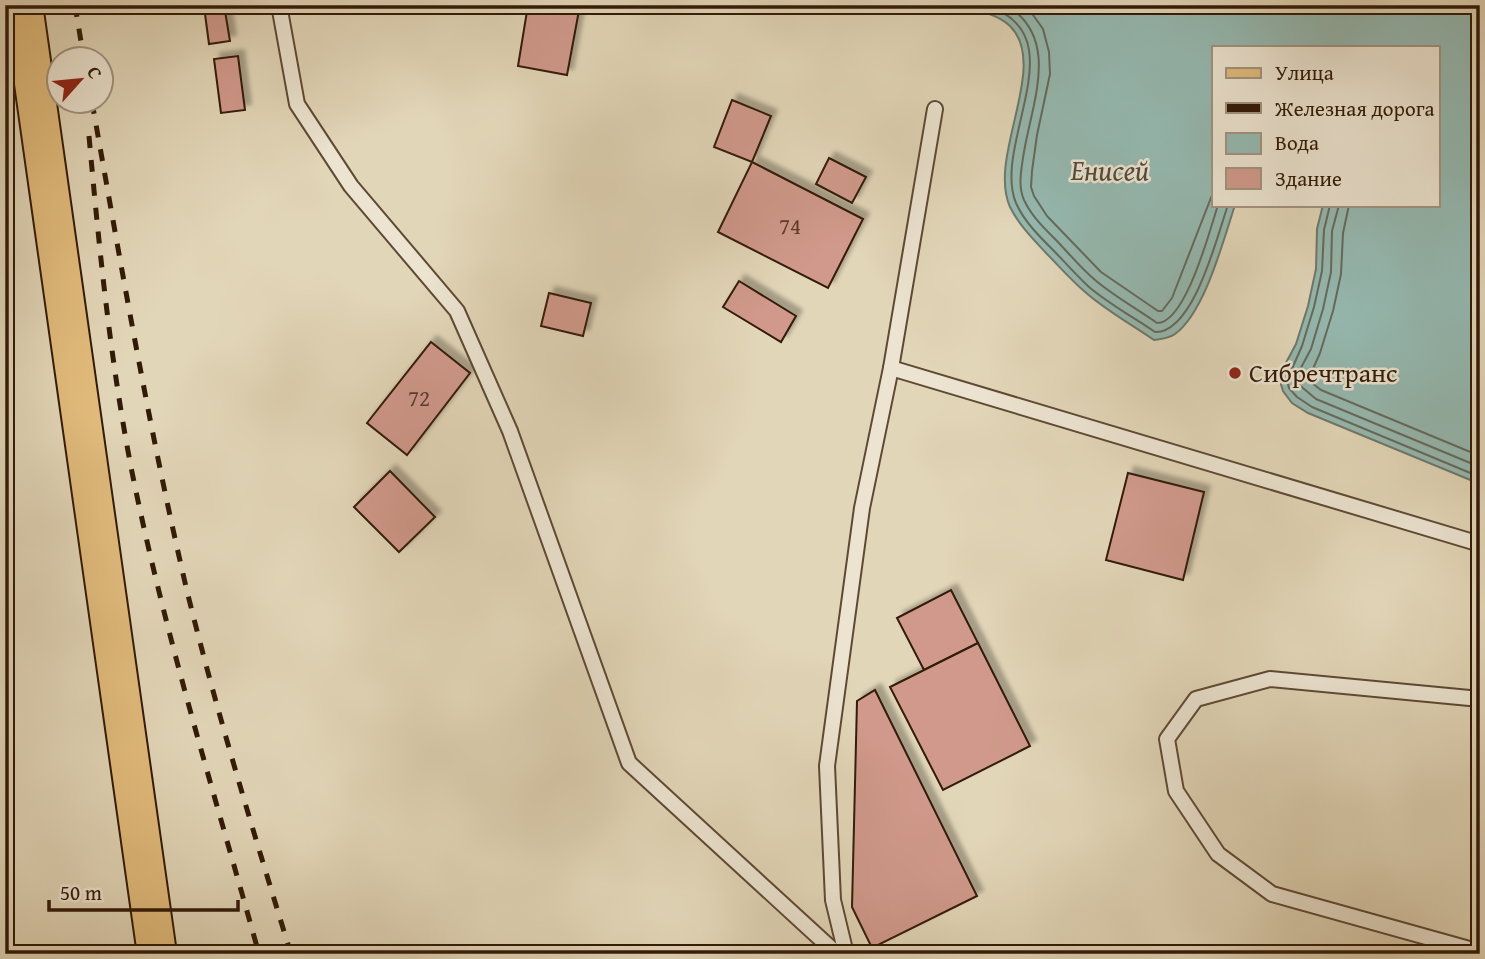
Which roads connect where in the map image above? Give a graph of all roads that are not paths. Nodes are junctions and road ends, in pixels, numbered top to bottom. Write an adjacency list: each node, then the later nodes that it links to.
1 (23, 5): 8 (main road)
2 (279, 5): 9 (lane)
3 (935, 108): 4 (lane)
4 (891, 368): 5 (lane); 10 (lane)
5 (1480, 544)
6 (1480, 699): 7 (lane)
7 (1480, 952)
8 (157, 954)
9 (837, 954)
10 (846, 954)

